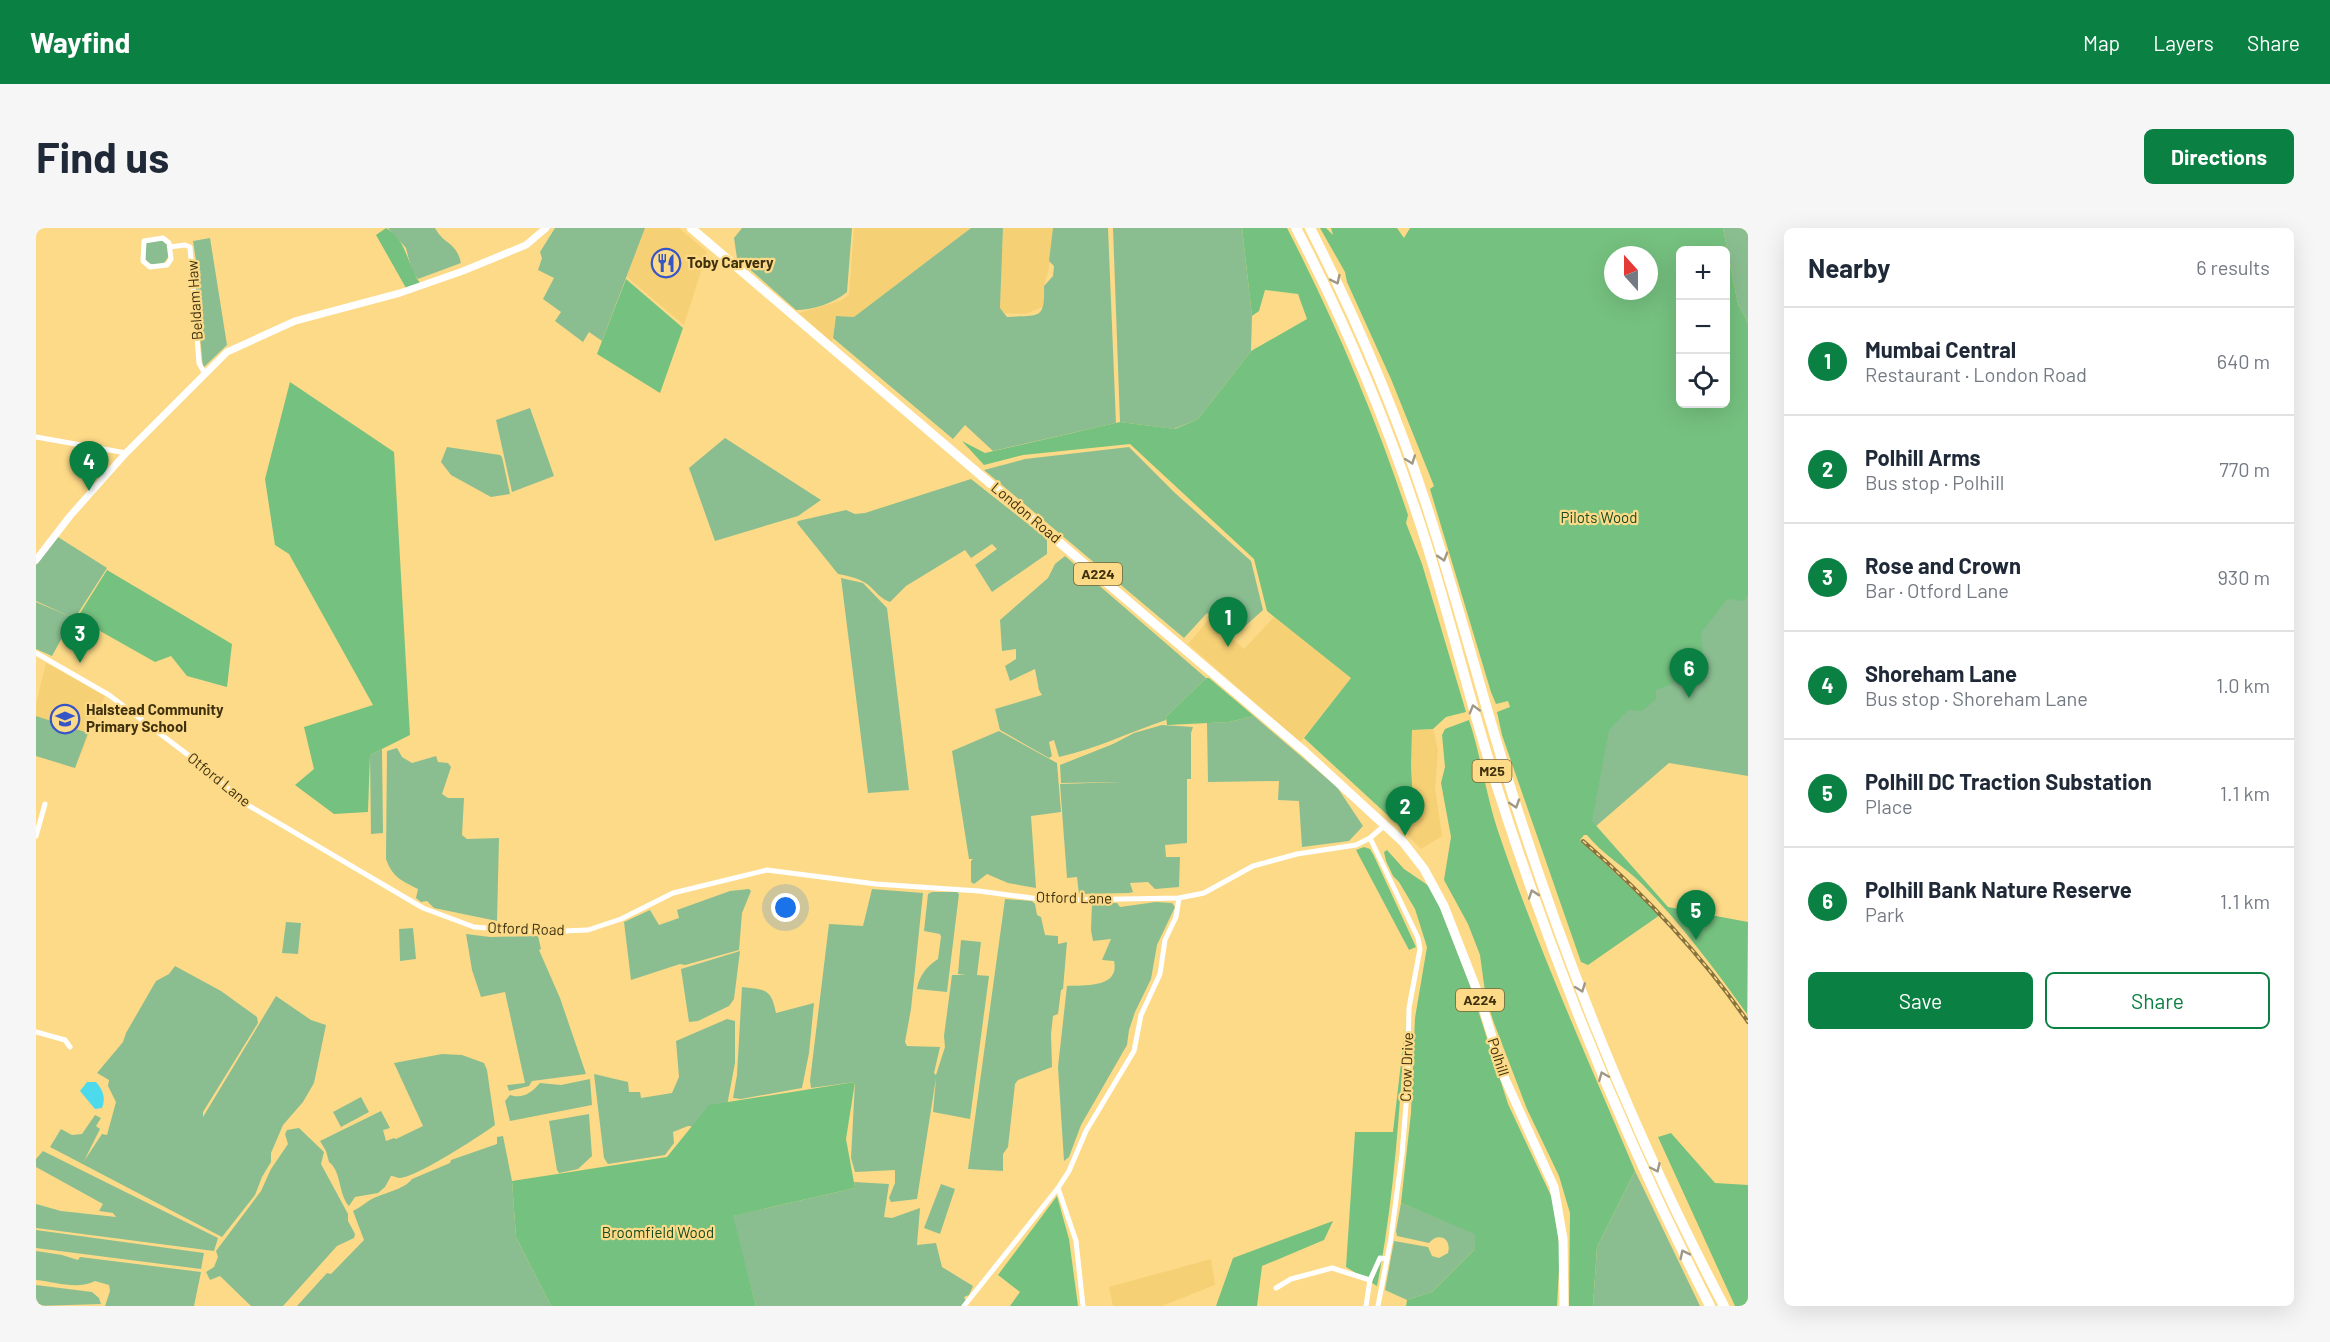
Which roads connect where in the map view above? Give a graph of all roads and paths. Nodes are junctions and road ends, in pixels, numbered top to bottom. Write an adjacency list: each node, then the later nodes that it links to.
1 (546, 228): 6 (street)
2 (691, 228): 14 (main road, London Road / A224)
3 (1296, 228): 31 (highway, M25, one-way to 3)
4 (1310, 228): 32 (highway, M25, one-way to 32)
5 (170, 247): 5 (street, Beldam Haw); 6 (street, Beldam Haw)
6 (205, 374): 8 (street)
7 (36, 437): 8 (street)
8 (126, 453): 9 (street)
9 (36, 560)
10 (36, 653): 17 (street, Otford Lane)
11 (45, 804): 13 (street)
12 (36, 810): 13 (street)
13 (43, 811): 15 (street)
14 (1386, 825): 16 (street, Otford Lane); 30 (main road, Polhill / A224)
15 (36, 836)
16 (1370, 838): 19 (street, Otford Lane); 23 (street, Crow Drive)
17 (315, 844): 18 (street, Otford Road)
18 (748, 874): 19 (street, Otford Lane)
19 (1179, 898): 22 (street)
20 (36, 1032): 21 (street)
21 (70, 1047)
22 (1058, 1188): 26 (street); 27 (street)
23 (1387, 1259): 24 (street); 29 (street, Crow Drive)
24 (1370, 1280): 25 (street); 28 (street)
25 (1276, 1288)
26 (964, 1306)
27 (1083, 1306)
28 (1366, 1306)
29 (1378, 1306)
30 (1564, 1306)
31 (1710, 1306)
32 (1724, 1306)

